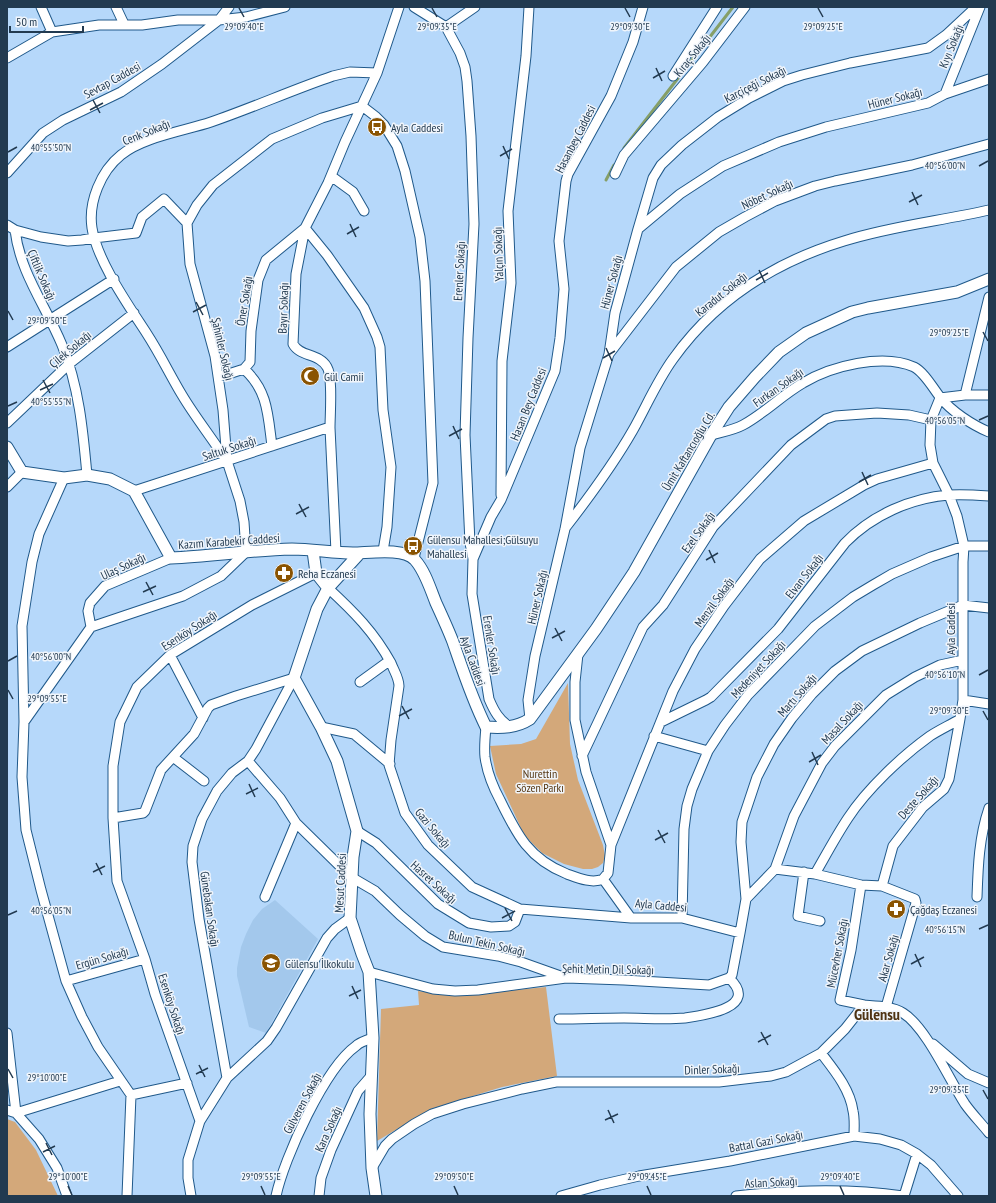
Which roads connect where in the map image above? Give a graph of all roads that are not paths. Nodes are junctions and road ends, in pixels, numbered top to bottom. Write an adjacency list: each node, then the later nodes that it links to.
1 (41, 7): 17 (street)
2 (116, 7): 15 (street)
3 (229, 7): 14 (street, Sevtap Caddesi)
4 (285, 7): 14 (street)
5 (399, 7): 19 (street)
6 (414, 7): 16 (street, Erenler Sokağı)
7 (475, 7): 16 (street)
8 (529, 7): 65 (street, Yalçın Sokağı)
9 (643, 7): 37 (street, Hasanbey Caddesi)
10 (716, 7): 20 (street)
11 (745, 7): 26 (street, Kıraç Sokağı)
12 (976, 7): 33 (street, Karçiçeği Sokağı)
13 (980, 7): 22 (street, Kıyı Sokağı)
14 (219, 20): 15 (street); 25 (street, Sevtap Caddesi)
15 (124, 24): 17 (street)
16 (446, 27): 76 (street, Erenler Sokağı)
17 (52, 32): 18 (street)
18 (7, 58)
19 (377, 73): 23 (street); 34 (street, Cenk Sokağı)
20 (673, 76)
21 (989, 79): 22 (street, Hüner Sokağı)
22 (945, 94): 33 (street, Hüner Sokağı)
23 (362, 106): 27 (street, Bayır Sokağı); 30 (street); 75 (street)
24 (989, 144): 42 (street, Nöbet Sokağı)
25 (7, 173)
26 (615, 174)
27 (331, 176): 28 (street); 32 (street, Bayır Sokağı)
28 (364, 210)
29 (989, 210): 66 (street, Karadut Sokağı)
30 (187, 223): 34 (street); 45 (street, Şahinler Sokağı)
31 (11, 228): 34 (street); 40 (street, Çiftlik Sokağı)
32 (305, 228): 44 (street, Öner Sokağı); 51 (street, Bayır Sokağı); 70 (street)
33 (638, 229): 42 (street, Hüner Sokağı)
34 (94, 238): 35 (street, Cenk Sokağı)
35 (114, 279): 39 (street, Cenk Sokağı); 40 (street)
36 (989, 279): 53 (street, Ümit Kaftancıoğlu Cd.)
37 (564, 289): 65 (street, Hasan Bey Caddesi)
38 (989, 297): 46 (street)
39 (134, 313): 43 (street, Çilek Sokağı); 56 (street, Cenk Sokağı)
40 (49, 319): 41 (street); 43 (street, Çiftlik Sokağı)
41 (7, 347)
42 (609, 354): 66 (street, Hüner Sokağı)
43 (69, 364): 50 (street, Çilek Sokağı); 59 (street, Çiftlik Sokağı)
44 (244, 369): 45 (street); 55 (street)
45 (219, 377): 56 (street, Şahinler Sokağı)
46 (965, 395): 47 (street); 48 (street)
47 (989, 395)
48 (940, 398): 49 (street, Ayla Caddesi); 52 (street); 53 (street, Furkan Sokağı)
49 (932, 420): 57 (street, Ayla Caddesi); 100 (street, Ezel Sokağı)
50 (7, 423)
51 (330, 427): 55 (street, Saltuk Sokağı); 72 (street, Bayır Sokağı)
52 (989, 432)
53 (712, 435): 82 (street, Ümit Kaftancıoğlu Cd.)
54 (7, 446): 58 (street)
55 (272, 446): 56 (street, Saltuk Sokağı)
56 (227, 461): 62 (street, Saltuk Sokağı); 71 (street, Şahinler Sokağı)
57 (933, 463): 63 (street, Ayla Caddesi); 94 (street, Menzil Sokağı)
58 (22, 472): 60 (street); 61 (street)
59 (87, 475): 60 (street); 62 (street)
60 (64, 478): 93 (street)
61 (7, 487)
62 (134, 491): 74 (street, Kazım Karabekir Caddesi)
63 (949, 495): 64 (street, Elvan Sokağı); 67 (street, Ayla Caddesi); 94 (street, Elvan Sokağı)
64 (989, 496)
65 (501, 500): 76 (street, Erenler Sokağı)
66 (565, 529): 91 (street, Hüner Sokağı)
67 (964, 546): 68 (street, Medeniyet Sokağı); 79 (street, Ayla Caddesi); 99 (street, Medeniyet Sokağı)
68 (989, 546)
69 (313, 551): 71 (street, Kazım Karabekir Caddesi); 72 (street, Kazım Karabekir Caddesi); 77 (street)
70 (383, 551): 73 (street, Kazım Karabekir Caddesi); 75 (street, Kazım Karabekir Caddesi)
71 (246, 552): 74 (street, Kazım Karabekir Caddesi); 81 (street)
72 (336, 552): 73 (street, Kazım Karabekir Caddesi)
73 (360, 553): 78 (street)
74 (172, 558): 81 (street, Ulaş Sokağı)
75 (414, 558): 96 (street, Ayla Caddesi)
76 (473, 559): 97 (street, Erenler Sokağı)
77 (316, 573): 78 (street); 83 (street, Esenköy Sokağı)
78 (328, 588): 85 (street, Gazi Sokağı); 86 (street)
79 (963, 605): 80 (street, Martı Sokağı); 84 (street, Ayla Caddesi); 119 (street, Martı Sokağı)
80 (989, 608)
81 (91, 626): 93 (street)
82 (578, 654): 91 (street, Ümit Kaftancıoğlu Cd.); 100 (street)
83 (170, 655): 90 (street); 106 (street, Esenköy Sokağı)
84 (963, 660): 88 (street, Ayla Caddesi); 110 (street, Masal Sokağı)
85 (389, 661): 87 (street); 103 (street, Gazi Sokağı)
86 (294, 678): 90 (street); 95 (street, Mesut Caddesi); 102 (street)
87 (360, 682)
88 (963, 700): 89 (street); 92 (street, Ayla Caddesi)
89 (989, 704)
90 (203, 718): 101 (street)
91 (530, 719): 97 (street)
92 (960, 719): 112 (street); 116 (street, Deste Sokağı)
93 (24, 722): 130 (street)
94 (661, 722): 98 (street, Menzil Sokağı)
95 (321, 727): 103 (street); 108 (street, Mesut Caddesi)
96 (486, 727): 97 (street); 114 (street, Ayla Caddesi)
97 (510, 727)
98 (654, 736): 99 (street); 109 (street, Menzil Sokağı)
99 (708, 751): 123 (street, Medeniyet Sokağı)
100 (582, 756): 109 (street)
101 (173, 757): 104 (street); 106 (street)
102 (248, 761): 107 (street, Bulun Tekin Sokağı); 139 (street, Günebakan Sokağı)
103 (390, 764): 120 (street, Gazi Sokağı)
104 (204, 781)
105 (989, 808): 118 (street)
106 (113, 818): 126 (street, Esenköy Sokağı)
107 (296, 823): 113 (street, Bulun Tekin Sokağı); 117 (street)
108 (358, 831): 113 (street, Mesut Caddesi); 120 (street, Hasret Sokağı)
109 (611, 845): 114 (street)
110 (775, 869): 111 (street); 119 (street)
111 (804, 872): 112 (street); 124 (street)
112 (815, 874): 115 (street, Akar Sokağı)
113 (351, 877): 121 (street, Mesut Caddesi); 128 (street, Bulun Tekin Sokağı)
114 (603, 879): 122 (street, Ayla Caddesi)
115 (861, 885): 116 (street, Akar Sokağı); 131 (street, Mücevher Sokağı)
116 (882, 886): 132 (street, Akar Sokağı)
117 (265, 897)
118 (977, 897)
119 (746, 899): 125 (street)
120 (520, 909): 122 (street, Gazi Sokağı)
121 (350, 918): 127 (street, Mesut Caddesi); 139 (street)
122 (631, 918): 123 (street, Ayla Caddesi)
123 (682, 918): 125 (street, Ayla Caddesi)
124 (820, 921)
125 (740, 933): 129 (street)
126 (145, 959): 130 (street, Ergün Sokağı); 141 (street, Esenköy Sokağı)
127 (369, 972): 128 (street, Şehit Metin Dil Sokağı); 136 (street, Mesut Caddesi)
128 (566, 978): 129 (street, Şehit Metin Dil Sokağı)
129 (729, 978): 133 (street)
130 (66, 981): 140 (street)
131 (864, 1005): 132 (street); 137 (street, Dinler Sokağı)
132 (886, 1007): 135 (street)
133 (559, 1019)
134 (7, 1033): 145 (street)
135 (925, 1036): 142 (street); 147 (street)
136 (373, 1038): 138 (street, Mesut Caddesi); 154 (street, Gülveren Sokağı)
137 (821, 1053): 148 (street); 150 (street, Dinler Sokağı)
138 (371, 1076): 150 (street, Mesut Caddesi); 155 (street, Kara Sokağı)
139 (227, 1078): 146 (street)
140 (120, 1081): 143 (street); 145 (street)
141 (187, 1083): 143 (street); 146 (street, Esenköy Sokağı)
142 (989, 1083)
143 (131, 1096): 152 (street)
144 (7, 1110): 145 (street)
145 (16, 1113): 151 (street)
146 (200, 1121): 153 (street)
147 (989, 1133)
148 (854, 1136): 149 (street, Battal Gazi Sokağı); 157 (street, Battal Gazi Sokağı)
149 (917, 1154): 159 (street); 160 (street, Battal Gazi Sokağı)
150 (372, 1168): 156 (street, Mesut Caddesi)
151 (67, 1196)
152 (127, 1196)
153 (191, 1196)
154 (276, 1196)
155 (319, 1196)
156 (376, 1196)
157 (561, 1196)
158 (736, 1196): 159 (street, Aslan Sokağı)
159 (904, 1196)
160 (958, 1196)

